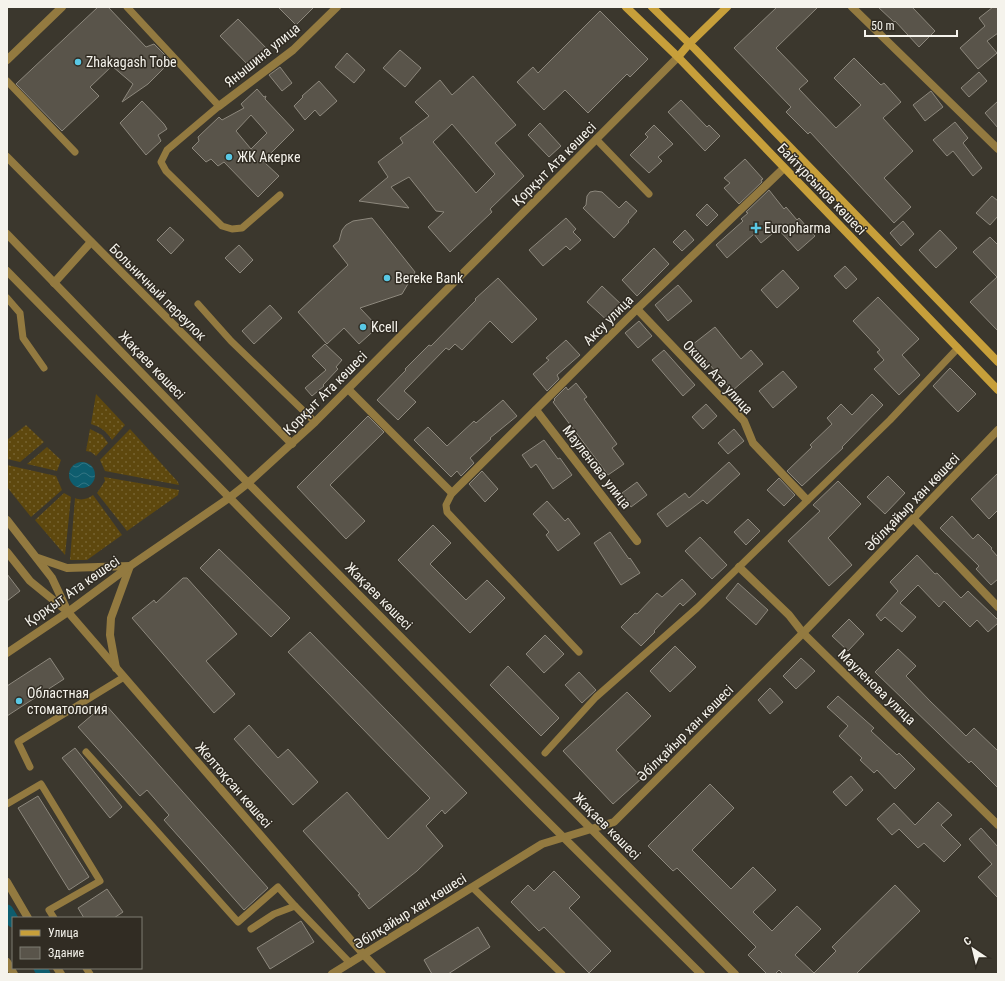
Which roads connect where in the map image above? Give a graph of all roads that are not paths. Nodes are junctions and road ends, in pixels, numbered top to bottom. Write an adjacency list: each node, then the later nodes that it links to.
1 (62, 7): 10 (street)
2 (127, 7): 12 (lane)
3 (338, 7): 12 (street, Янышина улица)
4 (626, 7): 9 (main road, Байтұрсынов көшесі)
5 (652, 7): 8 (main road, Байтұрсынов көшесі)
6 (727, 7): 8 (main road, Қорқыт Ата көшесі)
7 (852, 7): 14 (street)
8 (689, 44): 9 (main road, Қорқыт Ата көшесі); 28 (main road, Байтұрсынов көшесі)
9 (678, 57): 13 (street, Қорқыт Ата көшесі); 17 (main road, Байтұрсынов көшесі)
10 (7, 60)
11 (7, 81): 15 (lane)
12 (220, 106): 19 (lane)
13 (596, 139): 18 (lane); 30 (street, Қорқыт Ата көшесі)
14 (998, 149)
15 (75, 152)
16 (7, 158): 21 (street, Больничный переулок)
17 (784, 168): 26 (street, Аксу улица); 27 (main road, Байтұрсынов көшесі)
18 (649, 194)
19 (280, 196)
20 (7, 234): 23 (street, Жақаев көшесі)
21 (91, 242): 23 (street); 35 (street, Больничный переулок)
22 (7, 271): 38 (street)
23 (54, 282): 36 (street, Жақаев көшесі)
24 (7, 298): 29 (lane)
25 (198, 304): 33 (lane)
26 (637, 309): 32 (street, Аксу улица); 39 (street, Окшы Ата улица)
27 (958, 348): 31 (main road, Байтұрсынов көшесі); 39 (lane)
28 (998, 362)
29 (44, 368)
30 (348, 389): 33 (street, Қорқыт Ата көшесі); 37 (street)
31 (998, 390)
32 (536, 410): 37 (street, Аксу улица); 42 (street, Мауленова улица)
33 (315, 422): 35 (street, Қорқыт Ата көшесі)
34 (998, 430): 40 (street, Әбілқайыр хан көшесі)
35 (292, 444): 36 (street, Қорқыт Ата көшесі)
36 (248, 483): 38 (street, Қорқыт Ата көшесі); 59 (street, Жақаев көшесі)
37 (452, 493): 50 (lane)
38 (229, 498): 45 (street, Қорқыт Ата көшесі); 60 (street)
39 (808, 500): 46 (lane)
40 (914, 519): 47 (street); 49 (street, Әбілқайыр хан көшесі)
41 (7, 520): 44 (street, Желтоқсан көшесі)
42 (637, 541)
43 (7, 552): 48 (street, Желтоқсан көшесі)
44 (38, 558): 45 (street); 48 (street, Желтоқсан көшесі)
45 (130, 566): 48 (street, Қорқыт Ата көшесі); 52 (street)
46 (739, 567): 49 (street, Мауленова улица); 55 (lane)
47 (998, 608)
48 (68, 612): 51 (street, Қорқыт Ата көшесі); 52 (street, Желтоқсан көшесі)
49 (804, 633): 58 (street, Мауленова улица); 59 (street, Әбілқайыр хан көшесі)
50 (579, 652)
51 (7, 653)
52 (116, 668): 53 (street, Желтоқсан көшесі)
53 (124, 677): 56 (lane); 67 (street, Желтоқсан көшесі)
54 (86, 752): 63 (lane)
55 (545, 753)
56 (30, 767)
57 (7, 804): 65 (lane)
58 (998, 824)
59 (592, 829): 60 (street, Әбілқайыр хан көшесі); 75 (street, Жақаев көшесі)
60 (564, 837): 62 (street, Әбілқайыр хан көшесі); 74 (street)
61 (7, 882): 64 (street)
62 (473, 888): 67 (street, Әбілқайыр хан көшесі); 73 (lane)
63 (295, 906): 66 (lane); 69 (lane)
64 (27, 917)
65 (53, 917)
66 (251, 929)
67 (364, 955): 69 (street, Әбілқайыр хан көшесі); 72 (street, Желтоқсан көшесі)
68 (7, 962): 70 (street)
69 (350, 963): 71 (street, Әбілқайыр хан көшесі)
70 (14, 974)
71 (332, 974)
72 (382, 974)
73 (562, 974)
74 (701, 974)
75 (735, 974)

